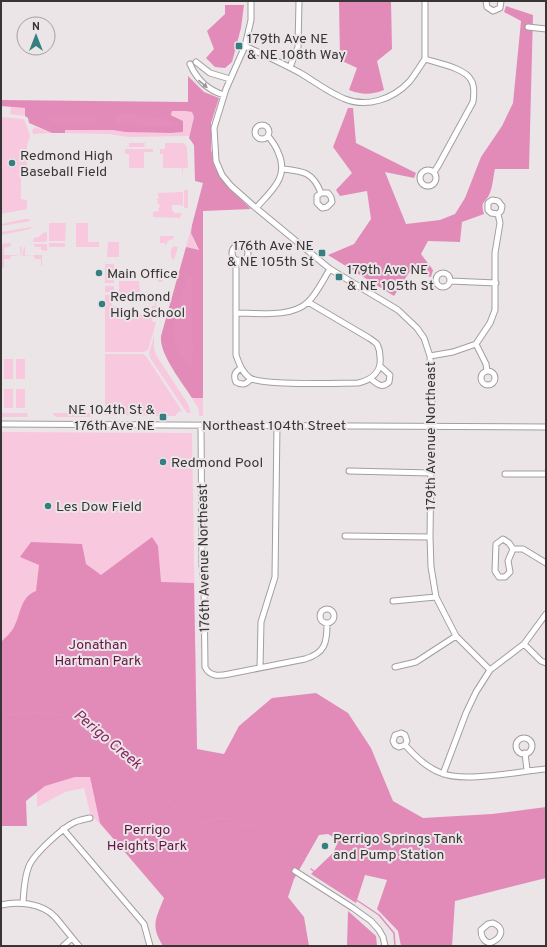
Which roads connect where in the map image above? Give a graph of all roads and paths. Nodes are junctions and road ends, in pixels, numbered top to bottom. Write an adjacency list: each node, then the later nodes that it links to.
1 (251, 1): 8 (street, 179th Avenue Northeast)
2 (299, 1): 12 (street)
3 (425, 1): 9 (street)
4 (486, 1): 5 (street)
5 (501, 1)
6 (528, 27): 7 (street)
7 (546, 29)
8 (245, 46): 12 (street); 13 (street, 179th Avenue Northeast)
9 (425, 59): 12 (street); 17 (street)
10 (196, 62): 13 (street)
11 (190, 64): 14 (street, one-way to 14)
12 (290, 67)
13 (230, 79): 14 (street, 179th Avenue Northeast)
14 (224, 95): 19 (street, 179th Avenue Northeast)
15 (268, 136): 16 (street)
16 (283, 169): 18 (street); 19 (street)
17 (434, 172)
18 (321, 193)
19 (256, 208): 22 (street, 179th Avenue Northeast)
20 (498, 214): 24 (street)
21 (238, 260): 26 (street)
22 (330, 269): 25 (street); 28 (street, 179th Avenue Northeast)
23 (450, 281): 24 (street)
24 (496, 283): 27 (street)
25 (308, 302): 26 (street); 29 (street)
26 (236, 313): 30 (street)
27 (476, 344): 28 (street); 31 (street)
28 (430, 356): 37 (street, 179th Avenue Northeast)
29 (380, 366): 33 (street); 33 (street)
30 (241, 368): 32 (street); 32 (street)
31 (487, 370)
32 (251, 379): 33 (street)
33 (371, 379)
34 (1, 424): 35 (street, Northeast 104th Street)
35 (201, 425): 36 (street, Northeast 104th Street); 55 (street, 176th Avenue Northeast)
36 (277, 426): 37 (street, Northeast 104th Street); 55 (street)
37 (431, 426): 38 (street, Northeast 104th Street); 40 (street, 179th Avenue Northeast)
38 (546, 427)
39 (349, 472): 40 (street)
40 (431, 473): 44 (street, 179th Avenue Northeast)
41 (505, 474): 42 (street)
42 (546, 474)
43 (344, 536): 44 (street)
44 (430, 537): 47 (street, 179th Avenue Northeast)
45 (513, 549): 45 (street); 46 (street)
46 (546, 563)
47 (436, 597): 48 (street); 51 (street, 179th Avenue Northeast)
48 (393, 601)
49 (546, 614): 52 (street)
50 (327, 624): 55 (street)
51 (456, 636): 54 (street); 56 (street, 179th Avenue Northeast)
52 (524, 644): 53 (street); 56 (street)
53 (546, 663)
54 (395, 667)
55 (260, 668)
56 (490, 670): 61 (street)
57 (405, 745): 61 (street)
58 (525, 753): 60 (street)
59 (546, 769): 60 (street)
60 (527, 770): 61 (street)
61 (443, 774)
62 (90, 818): 63 (street)
63 (64, 829): 65 (street); 70 (street)
64 (295, 871): 71 (street)
65 (23, 903): 66 (street); 67 (street)
66 (1, 905)
67 (72, 938): 68 (street); 69 (street)
68 (63, 946)
69 (79, 946)
70 (150, 946)
71 (385, 946)

